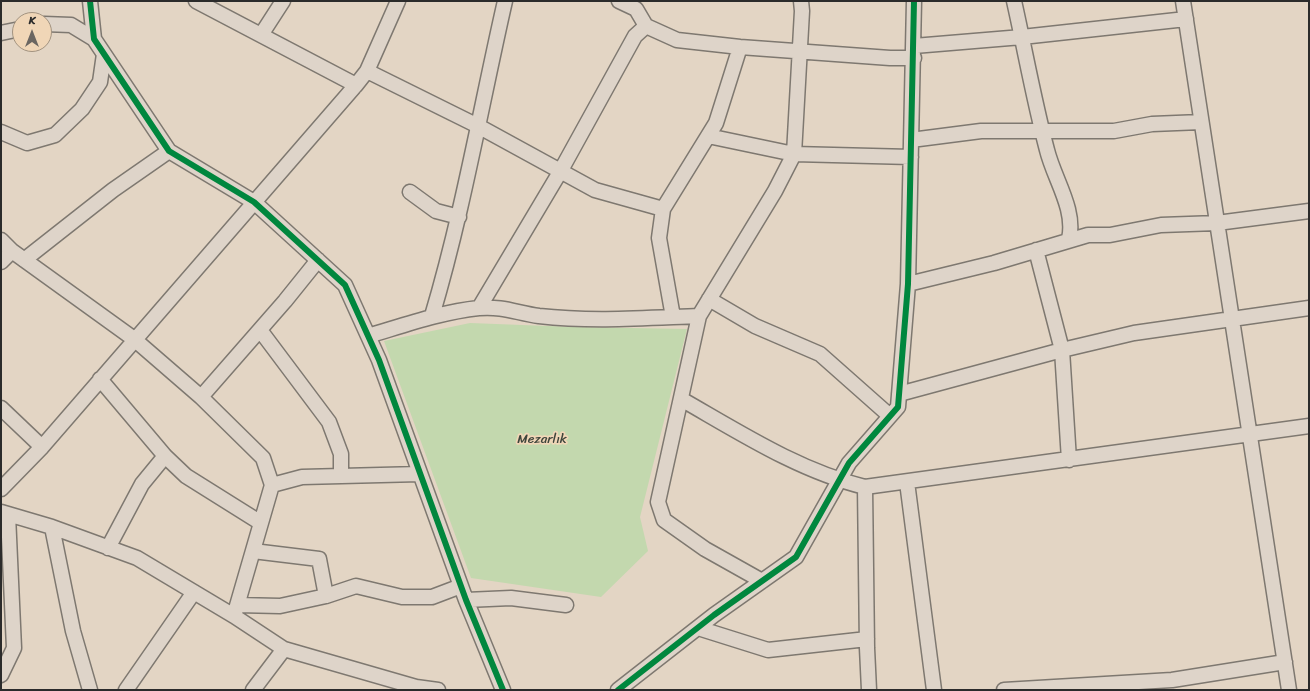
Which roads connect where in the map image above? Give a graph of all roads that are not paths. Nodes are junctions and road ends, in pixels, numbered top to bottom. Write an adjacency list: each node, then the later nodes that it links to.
1 (90, 1): 18 (street)
2 (196, 1): 16 (street)
3 (283, 1): 16 (street)
4 (398, 1): 23 (street)
5 (505, 1): 26 (street)
6 (619, 1): 13 (street)
7 (801, 1): 20 (street)
8 (914, 1): 21 (street)
9 (1014, 1): 17 (street)
10 (1183, 1): 11 (street)
11 (1186, 20): 17 (street); 25 (street)
12 (52, 25): 18 (street)
13 (646, 26): 19 (street); 34 (street)
14 (12, 31): 15 (street)
15 (1, 33)
16 (261, 35): 24 (street)
17 (1022, 37): 21 (street); 28 (street)
18 (94, 39): 22 (street)
19 (740, 47): 20 (street); 29 (street)
20 (800, 52): 21 (street); 32 (street)
21 (914, 52): 30 (street)
22 (104, 54): 27 (street); 31 (street)
23 (367, 71): 24 (street); 26 (street)
24 (356, 85): 36 (street)
25 (1202, 122): 28 (street); 40 (street)
26 (478, 126): 34 (street); 39 (street)
27 (1, 132)
28 (1043, 132): 30 (street); 42 (street)
29 (708, 136): 32 (street); 37 (street)
30 (911, 140): 33 (street)
31 (169, 151): 36 (street); 45 (street)
32 (794, 154): 33 (street); 49 (street)
33 (911, 157): 48 (street)
34 (560, 172): 37 (street); 50 (street)
35 (410, 192): 39 (street)
36 (254, 202): 46 (street); 58 (street)
37 (663, 209): 54 (street)
38 (1309, 211): 40 (street)
39 (459, 217): 52 (street)
40 (1217, 223): 42 (street); 55 (street)
41 (1, 240): 44 (street)
42 (1069, 240): 43 (street)
43 (1036, 250): 48 (street); 59 (street)
44 (12, 251): 45 (street); 47 (street)
45 (24, 260): 58 (street)
46 (318, 260): 56 (street); 57 (street)
47 (1, 262)
48 (908, 284): 61 (street)
49 (709, 299): 53 (street); 65 (street)
50 (480, 308): 52 (street); 54 (street)
51 (1309, 308): 55 (street)
52 (432, 316): 57 (street)
53 (699, 316): 54 (street); 63 (street)
54 (673, 317)
55 (1232, 319): 59 (street); 67 (street)
56 (260, 330): 62 (street); 72 (street)
57 (368, 336): 71 (street)
58 (134, 339): 60 (street); 62 (street)
59 (1062, 350): 61 (street); 70 (street)
60 (100, 379): 68 (street); 69 (street)
61 (899, 394): 65 (street)
62 (201, 397): 75 (street)
63 (681, 399): 73 (street); 83 (street)
64 (1, 408): 68 (street)
65 (890, 416): 73 (street)
66 (1309, 426): 67 (street)
67 (1250, 435): 70 (street); 93 (street)
68 (42, 448): 77 (street)
69 (165, 456): 79 (street); 81 (street)
70 (1069, 460): 74 (street)
71 (420, 474): 72 (street); 84 (street)
72 (340, 476): 75 (street)
73 (839, 481): 76 (street); 83 (street)
74 (906, 482): 76 (street); 104 (street)
75 (272, 485): 79 (street)
76 (865, 488): 91 (street)
77 (1, 489)
78 (5, 514): 80 (street); 94 (street)
79 (261, 523): 82 (street)
80 (52, 527): 81 (street); 97 (street)
81 (108, 548): 85 (street)
82 (253, 552): 86 (street); 89 (street)
83 (762, 581): 90 (street)
84 (461, 586): 86 (street); 87 (street)
85 (194, 592): 89 (street); 98 (street)
86 (326, 596): 89 (street)
87 (466, 600): 88 (street); 101 (street)
88 (566, 605)
89 (236, 611): 92 (street)
90 (698, 628): 91 (street); 102 (street)
91 (867, 639): 103 (street)
92 (284, 649): 96 (street); 99 (street)
93 (1285, 662): 95 (street); 106 (street)
94 (1, 676)
95 (1173, 685): 105 (street)
96 (415, 688): 100 (street)
97 (90, 690)
98 (126, 690)
99 (253, 690)
100 (438, 690)
101 (503, 690)
102 (618, 690)
103 (869, 690)
104 (934, 690)
105 (1004, 690)
106 (1289, 690)

